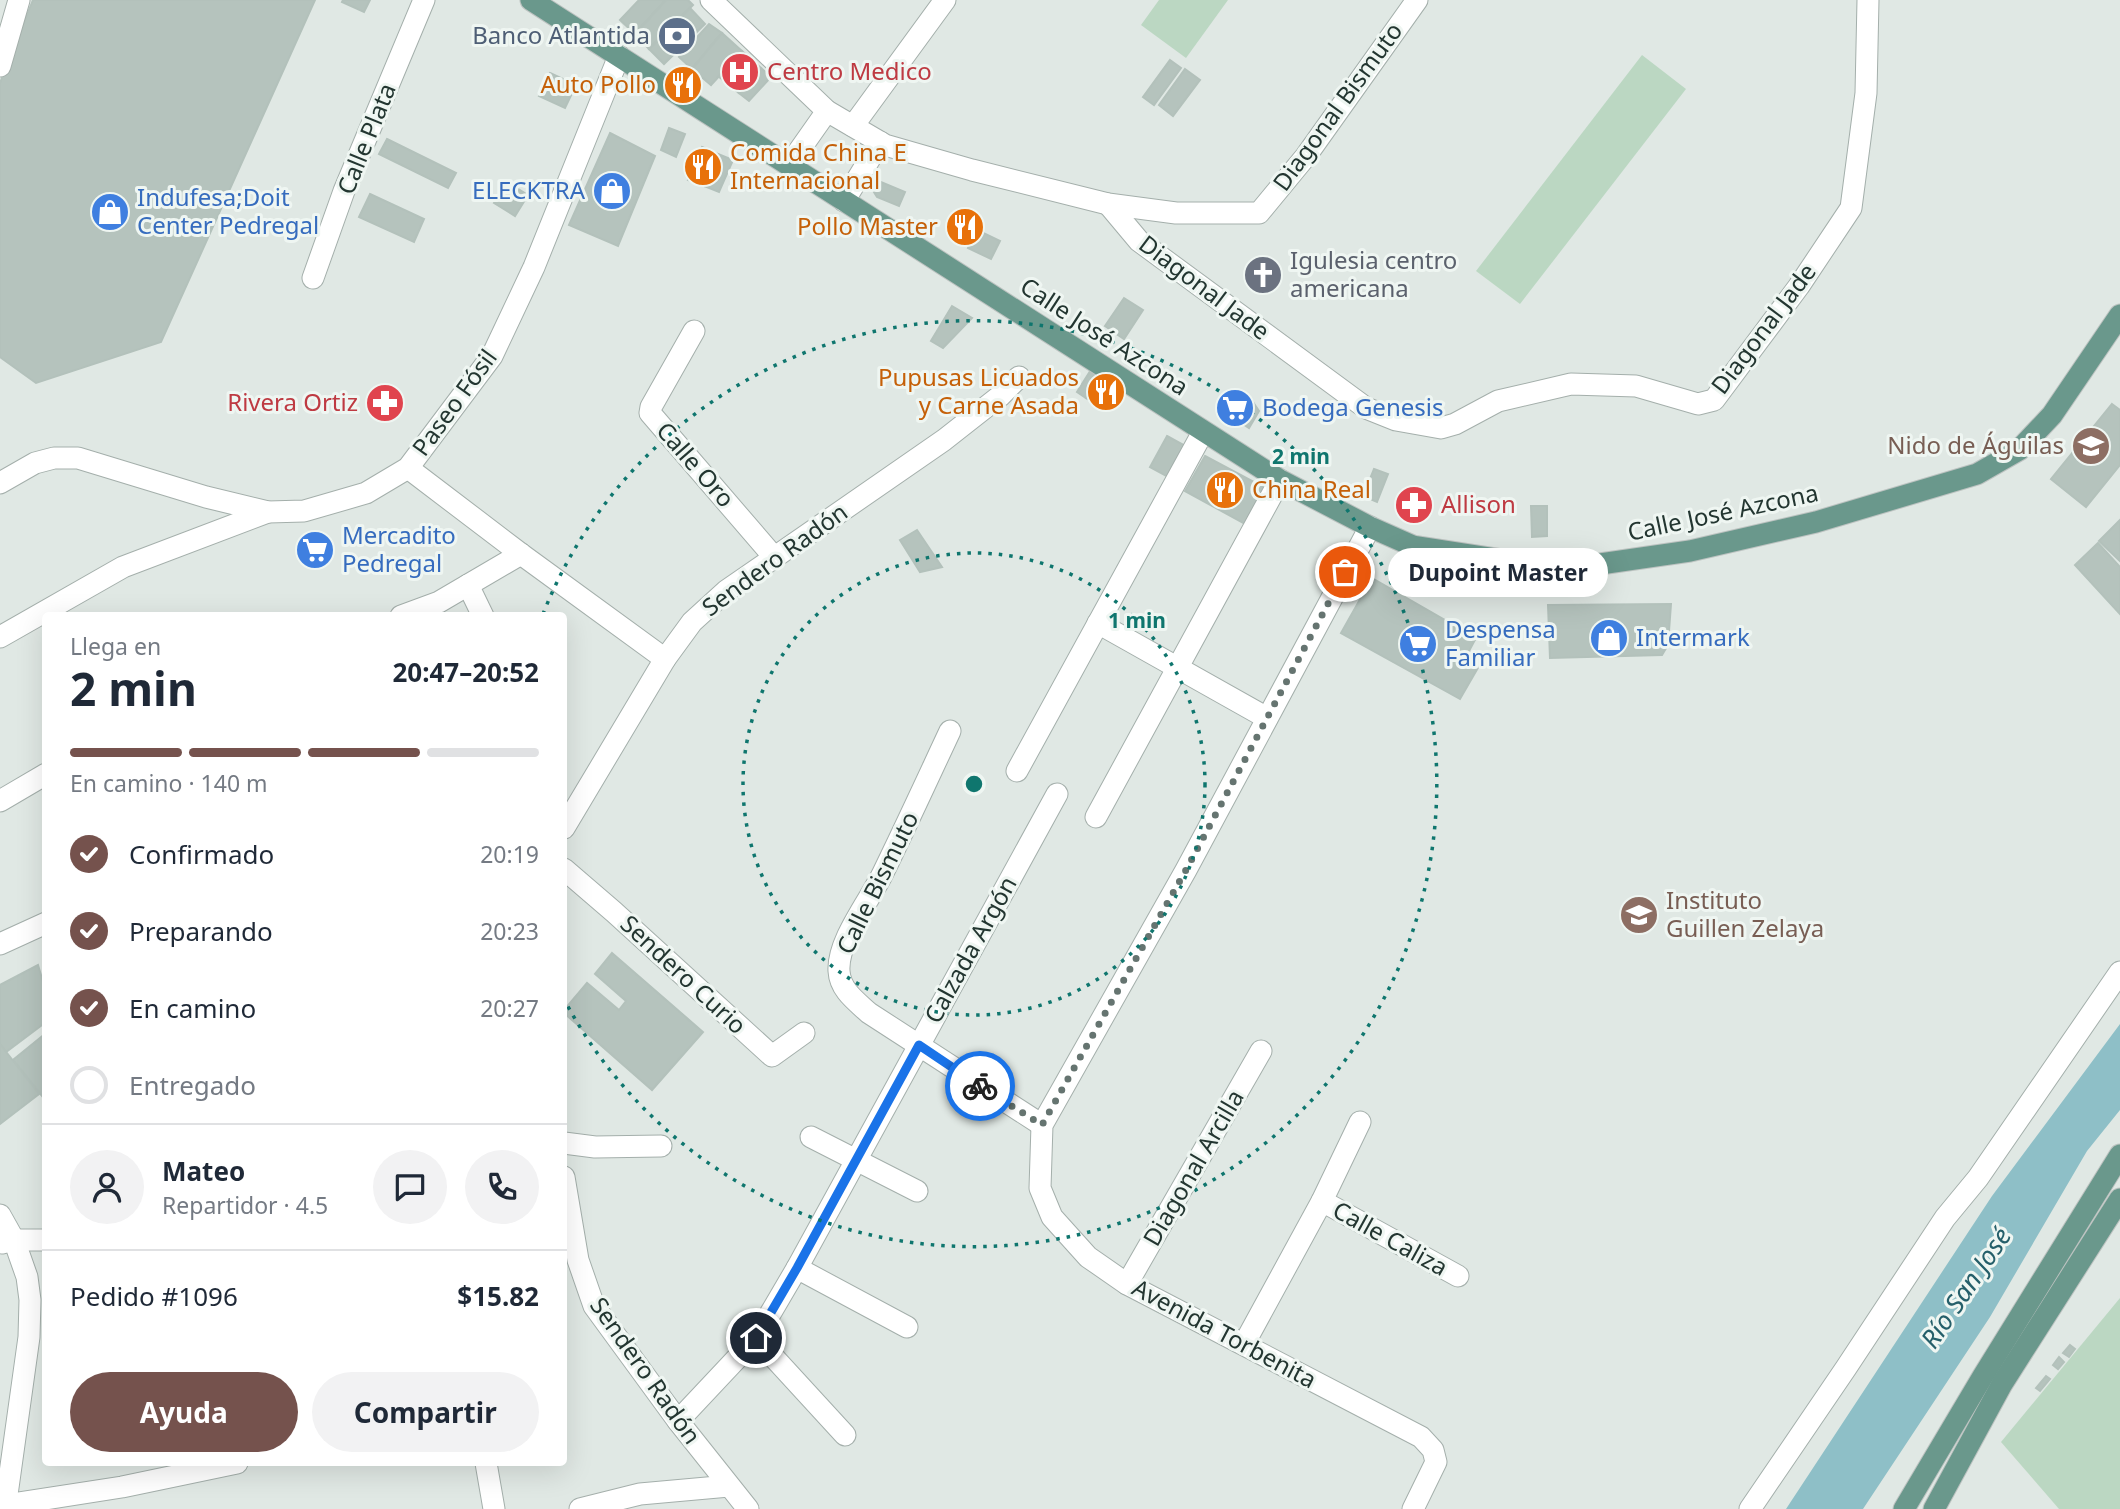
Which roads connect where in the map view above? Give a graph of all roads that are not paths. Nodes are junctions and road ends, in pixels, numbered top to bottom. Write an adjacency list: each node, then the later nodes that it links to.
1 (19, 0): 9 (street)
2 (424, 0): 16 (street, Calle Plata)
3 (531, 0): 8 (main road, Calle José Azcona)
4 (711, 0): 10 (street)
5 (945, 0): 11 (street)
6 (1417, 0): 15 (street, Diagonal Bismuto)
7 (1868, 0): 15 (street, Diagonal Jade)
8 (619, 56): 13 (main road, Calle José Azcona); 21 (street, Paseo Fósil)
9 (0, 65)
10 (827, 111): 11 (street); 13 (street)
11 (853, 126): 12 (street)
12 (880, 142): 14 (street); 15 (street)
13 (789, 166): 14 (main road, Calle José Azcona)
14 (844, 201): 20 (main road, Calle José Azcona)
15 (1108, 204)
16 (313, 278)
17 (2120, 315): 25 (main road, Calle José Azcona)
18 (694, 331): 27 (street, Calle Oro)
19 (1019, 377): 27 (street, Sendero Radón)
20 (1203, 432): 22 (main road, Calle José Azcona); 33 (street)
21 (408, 468): 24 (street, Paseo Fósil); 26 (street)
22 (1280, 480): 25 (main road, Calle José Azcona); 36 (street)
23 (0, 483): 24 (street, Paseo Fósil)
24 (268, 512): 29 (street)
25 (1370, 527): 37 (street)
26 (521, 554): 28 (street); 35 (street)
27 (774, 557): 35 (street, Sendero Radón)
28 (468, 585): 30 (street); 31 (street)
29 (44, 612)
30 (412, 612)
31 (481, 612)
32 (42, 613): 34 (street)
33 (1098, 623): 36 (street); 39 (street)
34 (0, 637)
35 (665, 659): 44 (street, Sendero Radón)
36 (1177, 667): 37 (street); 43 (street)
37 (1267, 718): 53 (street)
38 (950, 731): 50 (street, Calle Bismuto)
39 (1017, 771)
40 (42, 776): 42 (street)
41 (1058, 794): 50 (street, Calzada Argón)
42 (0, 801)
43 (1096, 817)
44 (567, 823)
45 (567, 872): 49 (street, Sendero Curio)
46 (42, 925): 47 (street)
47 (0, 944)
48 (2120, 972): 82 (street)
49 (803, 1033)
50 (919, 1045): 53 (street, Calle Bismuto); 58 (street, Calzada Argón)
51 (1261, 1051): 68 (street, Diagonal Arcilla)
52 (1360, 1122): 62 (street)
53 (1042, 1125): 68 (street, Avenida Torbenita)
54 (811, 1137): 58 (street)
55 (567, 1143): 56 (street)
56 (661, 1146)
57 (2120, 1155): 83 (main road)
58 (855, 1160): 59 (street); 66 (street, Calzada Argón)
59 (917, 1191)
60 (567, 1195): 72 (street, Sendero Radón)
61 (2120, 1199): 84 (main road)
62 (1322, 1201): 67 (street, Calle Caliza); 71 (street)
63 (0, 1215): 65 (street)
64 (42, 1240): 65 (street)
65 (7, 1242): 77 (street)
66 (797, 1268): 69 (street); 70 (street, Calzada Argón)
67 (1458, 1276)
68 (1127, 1284): 71 (street, Avenida Torbenita)
69 (907, 1327)
70 (756, 1338): 72 (street, Calzada Argón); 73 (street)
71 (1244, 1344): 81 (street, Avenida Torbenita)
72 (678, 1421): 76 (street, Sendero Radón)
73 (845, 1435)
74 (223, 1466): 77 (street)
75 (487, 1466): 78 (street)
76 (729, 1486): 79 (street); 80 (street, Sendero Radón)
77 (3, 1507)
78 (494, 1509)
79 (580, 1509)
80 (748, 1509)
81 (1413, 1509)
82 (1750, 1509)
83 (1904, 1509)
84 (1934, 1509)

